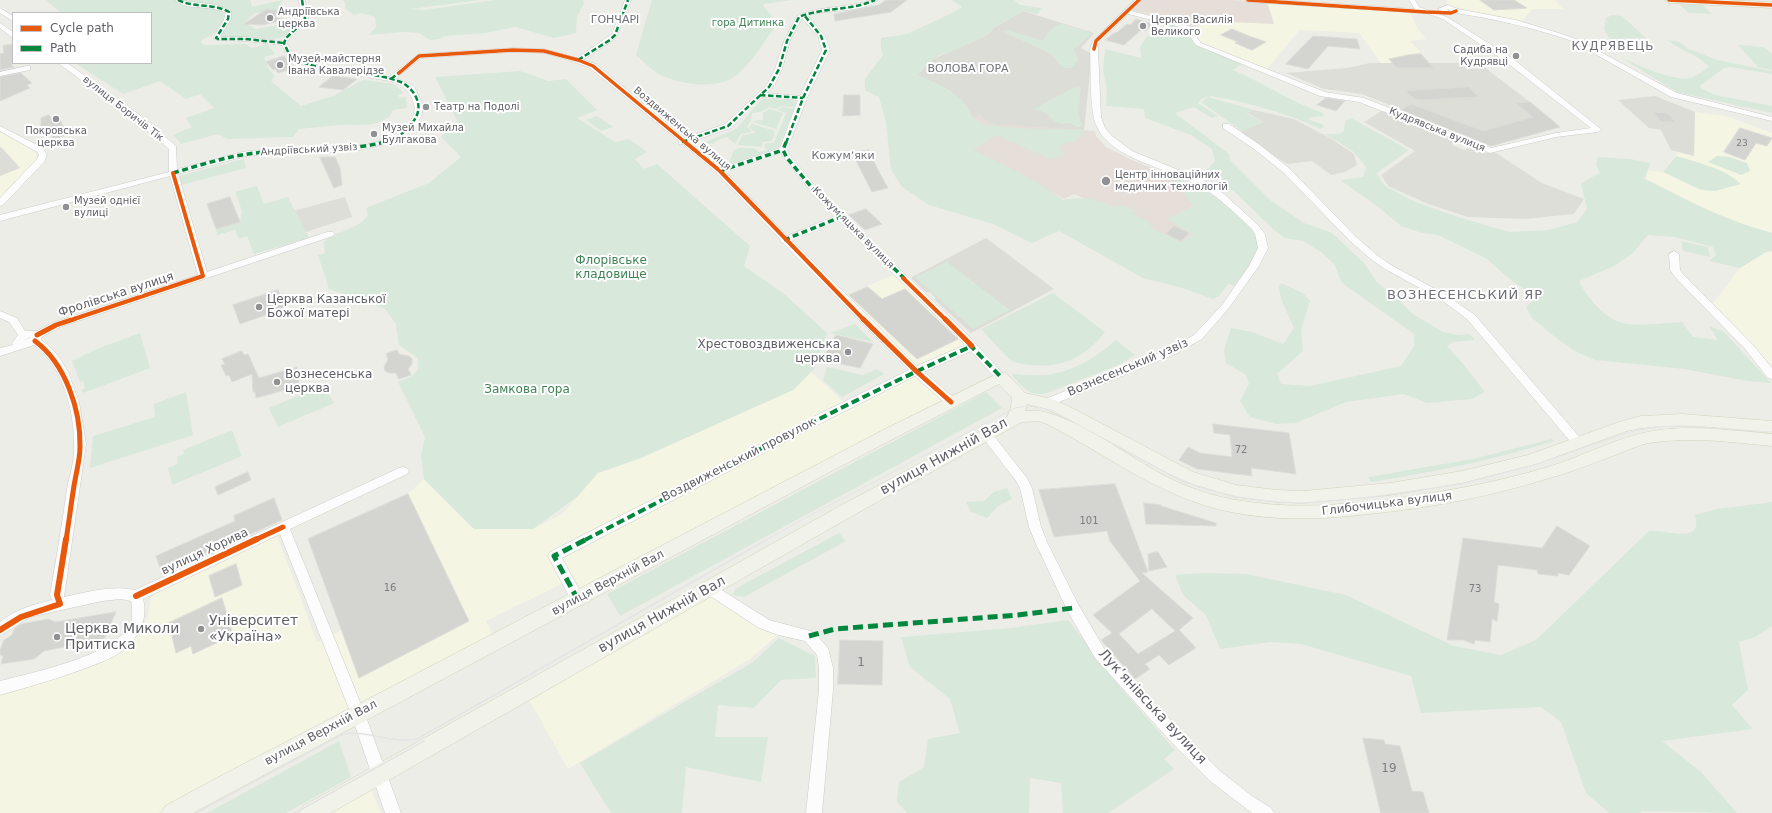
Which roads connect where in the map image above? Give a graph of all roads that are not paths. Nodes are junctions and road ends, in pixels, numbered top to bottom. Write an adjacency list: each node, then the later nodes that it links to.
1 (178, 0): 20 (street)
2 (302, 0): 20 (street)
3 (628, 0): 21 (street)
4 (875, 0): 16 (street)
5 (1136, 0): 13 (street, Вознесенський узвіз)
6 (1248, 0): 14 (street)
7 (1412, 0): 14 (street)
8 (1444, 0): 15 (street)
9 (1669, 0): 10 (main road)
10 (1715, 1): 11 (main road)
11 (1772, 5)
12 (0, 10): 17 (street)
13 (1126, 12): 15 (street, Кудрявська вулиця); 51 (street, Вознесенський узвіз)
14 (1426, 12): 15 (street)
15 (1446, 12): 28 (street)
16 (804, 15): 26 (street); 27 (street)
17 (12, 18)
18 (0, 25): 19 (street)
19 (12, 35)
20 (284, 43): 25 (street, Андріївський узвіз)
21 (578, 60): 25 (street, Воздвиженська вулиця); 31 (street, Воздвиженська вулиця)
22 (63, 64): 34 (street, вулиця Боричів Тік)
23 (27, 68): 24 (street)
24 (0, 74)
25 (391, 79): 34 (street, Андріївський узвіз)
26 (760, 95): 27 (street); 31 (street)
27 (803, 98): 32 (street)
28 (1772, 118)
29 (1226, 126): 56 (street)
30 (0, 128): 35 (street)
31 (682, 142): 33 (street, Воздвиженська вулиця)
32 (783, 150): 33 (street); 36 (street, Кожумʼяцька вулиця)
33 (720, 172): 39 (street, Воздвиженська вулиця)
34 (173, 173): 37 (street, Андріївський узвіз); 41 (street, вулиця Боричів Тік)
35 (0, 203)
36 (841, 217): 39 (street); 45 (street, Кожумʼяцька вулиця)
37 (0, 218)
38 (330, 234): 41 (street, Фролівська вулиця)
39 (784, 240): 46 (street, Воздвиженська вулиця)
40 (1674, 254): 47 (street)
41 (203, 276): 43 (street, Фролівська вулиця)
42 (0, 314): 44 (street)
43 (36, 338): 44 (street); 62 (street)
44 (14, 345)
45 (972, 346): 46 (street, Воздвиженський провулок); 48 (street, Кожумʼяцька вулиця)
46 (916, 371): 50 (street, Воздвиженська вулиця); 61 (street, Воздвиженський провулок)
47 (1772, 375)
48 (1001, 377): 49 (main road); 50 (main road, вулиця Верхній Вал)
49 (1020, 397): 51 (main road, Глибочицька вулиця); 52 (main road)
50 (951, 402): 61 (main road, вулиця Верхній Вал)
51 (1047, 403): 56 (main road, Глибочицька вулиця)
52 (1014, 418): 54 (main road, вулиця Нижній Вал); 55 (main road, Глибочицька вулиця)
53 (1772, 427): 56 (main road, Глибочицька вулиця)
54 (986, 434): 59 (main road, вулиця Нижній Вал); 71 (street, Лукʼянівська вулиця)
55 (1772, 440)
56 (1578, 443)
57 (403, 471): 58 (street, вулиця Хорива)
58 (283, 527): 60 (street, вулиця Хорива); 65 (street)
59 (709, 588): 66 (main road, вулиця Нижній Вал); 70 (street)
60 (136, 596): 62 (street); 64 (street)
61 (578, 600): 65 (main road, вулиця Верхній Вал)
62 (60, 604): 63 (street)
63 (0, 630)
64 (0, 688)
65 (358, 714): 66 (street); 67 (main road, вулиця Верхній Вал)
66 (379, 774): 68 (main road, вулиця Нижній Вал); 69 (street)
67 (172, 813)
68 (310, 813)
69 (393, 813)
70 (814, 813)
71 (1266, 813)

